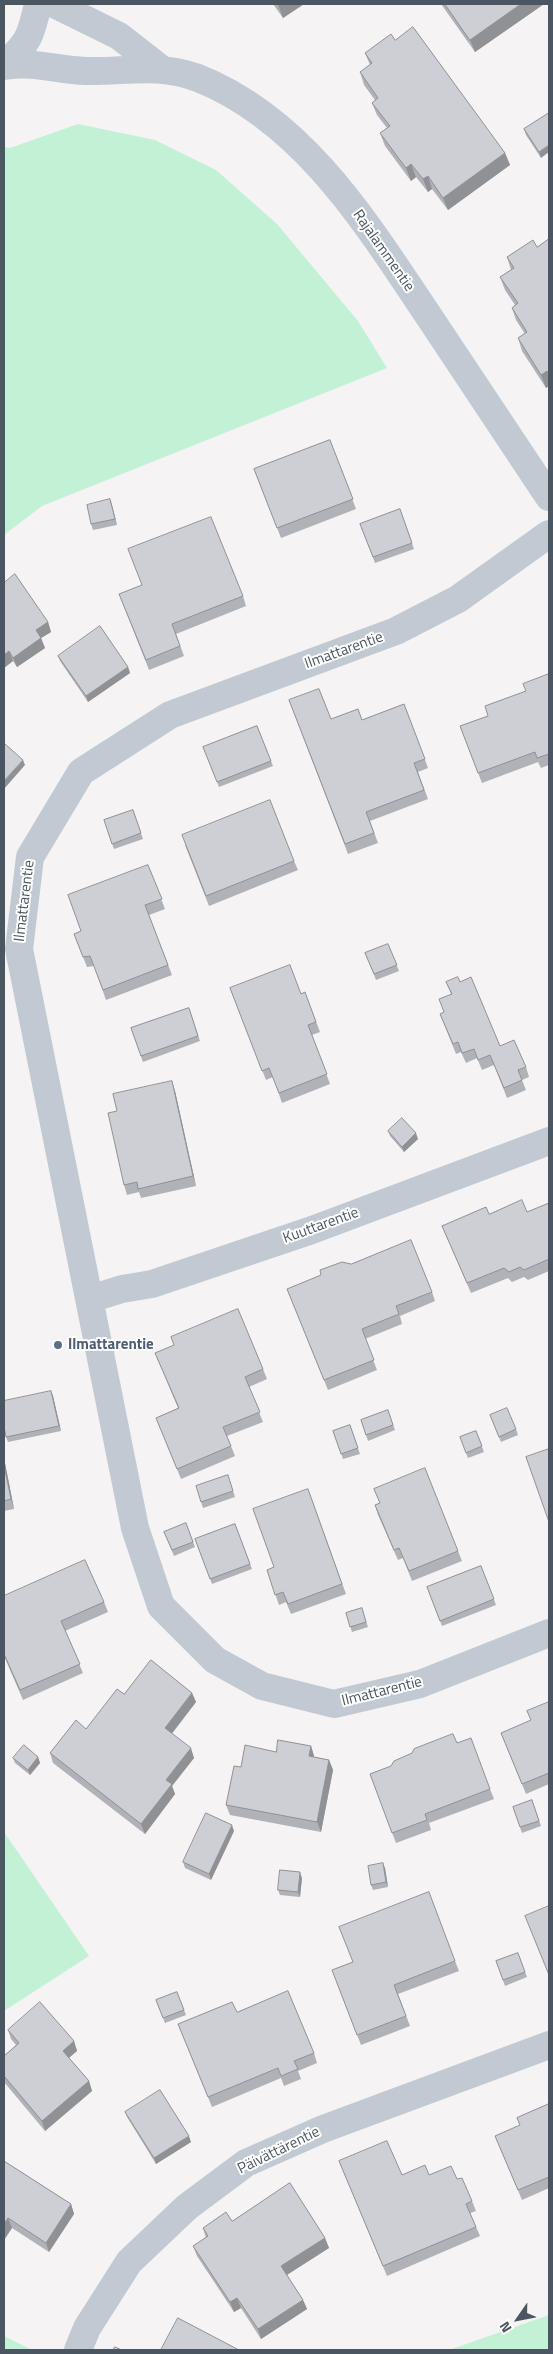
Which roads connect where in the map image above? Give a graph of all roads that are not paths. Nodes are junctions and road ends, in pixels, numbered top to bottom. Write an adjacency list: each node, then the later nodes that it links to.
1 (38, 4): 3 (street)
2 (54, 4): 4 (street, Rajalammentie)
3 (4, 65): 4 (street, Rajalammentie)
4 (160, 68): 5 (street, Rajalammentie)
5 (549, 496)
6 (549, 534): 8 (street, Ilmattarentie)
7 (549, 1141): 8 (street, Kuuttarentie)
8 (90, 1299): 9 (street, Ilmattarentie)
9 (549, 1633)
10 (549, 2045): 11 (street, Päivättärentie)
11 (78, 2350)

